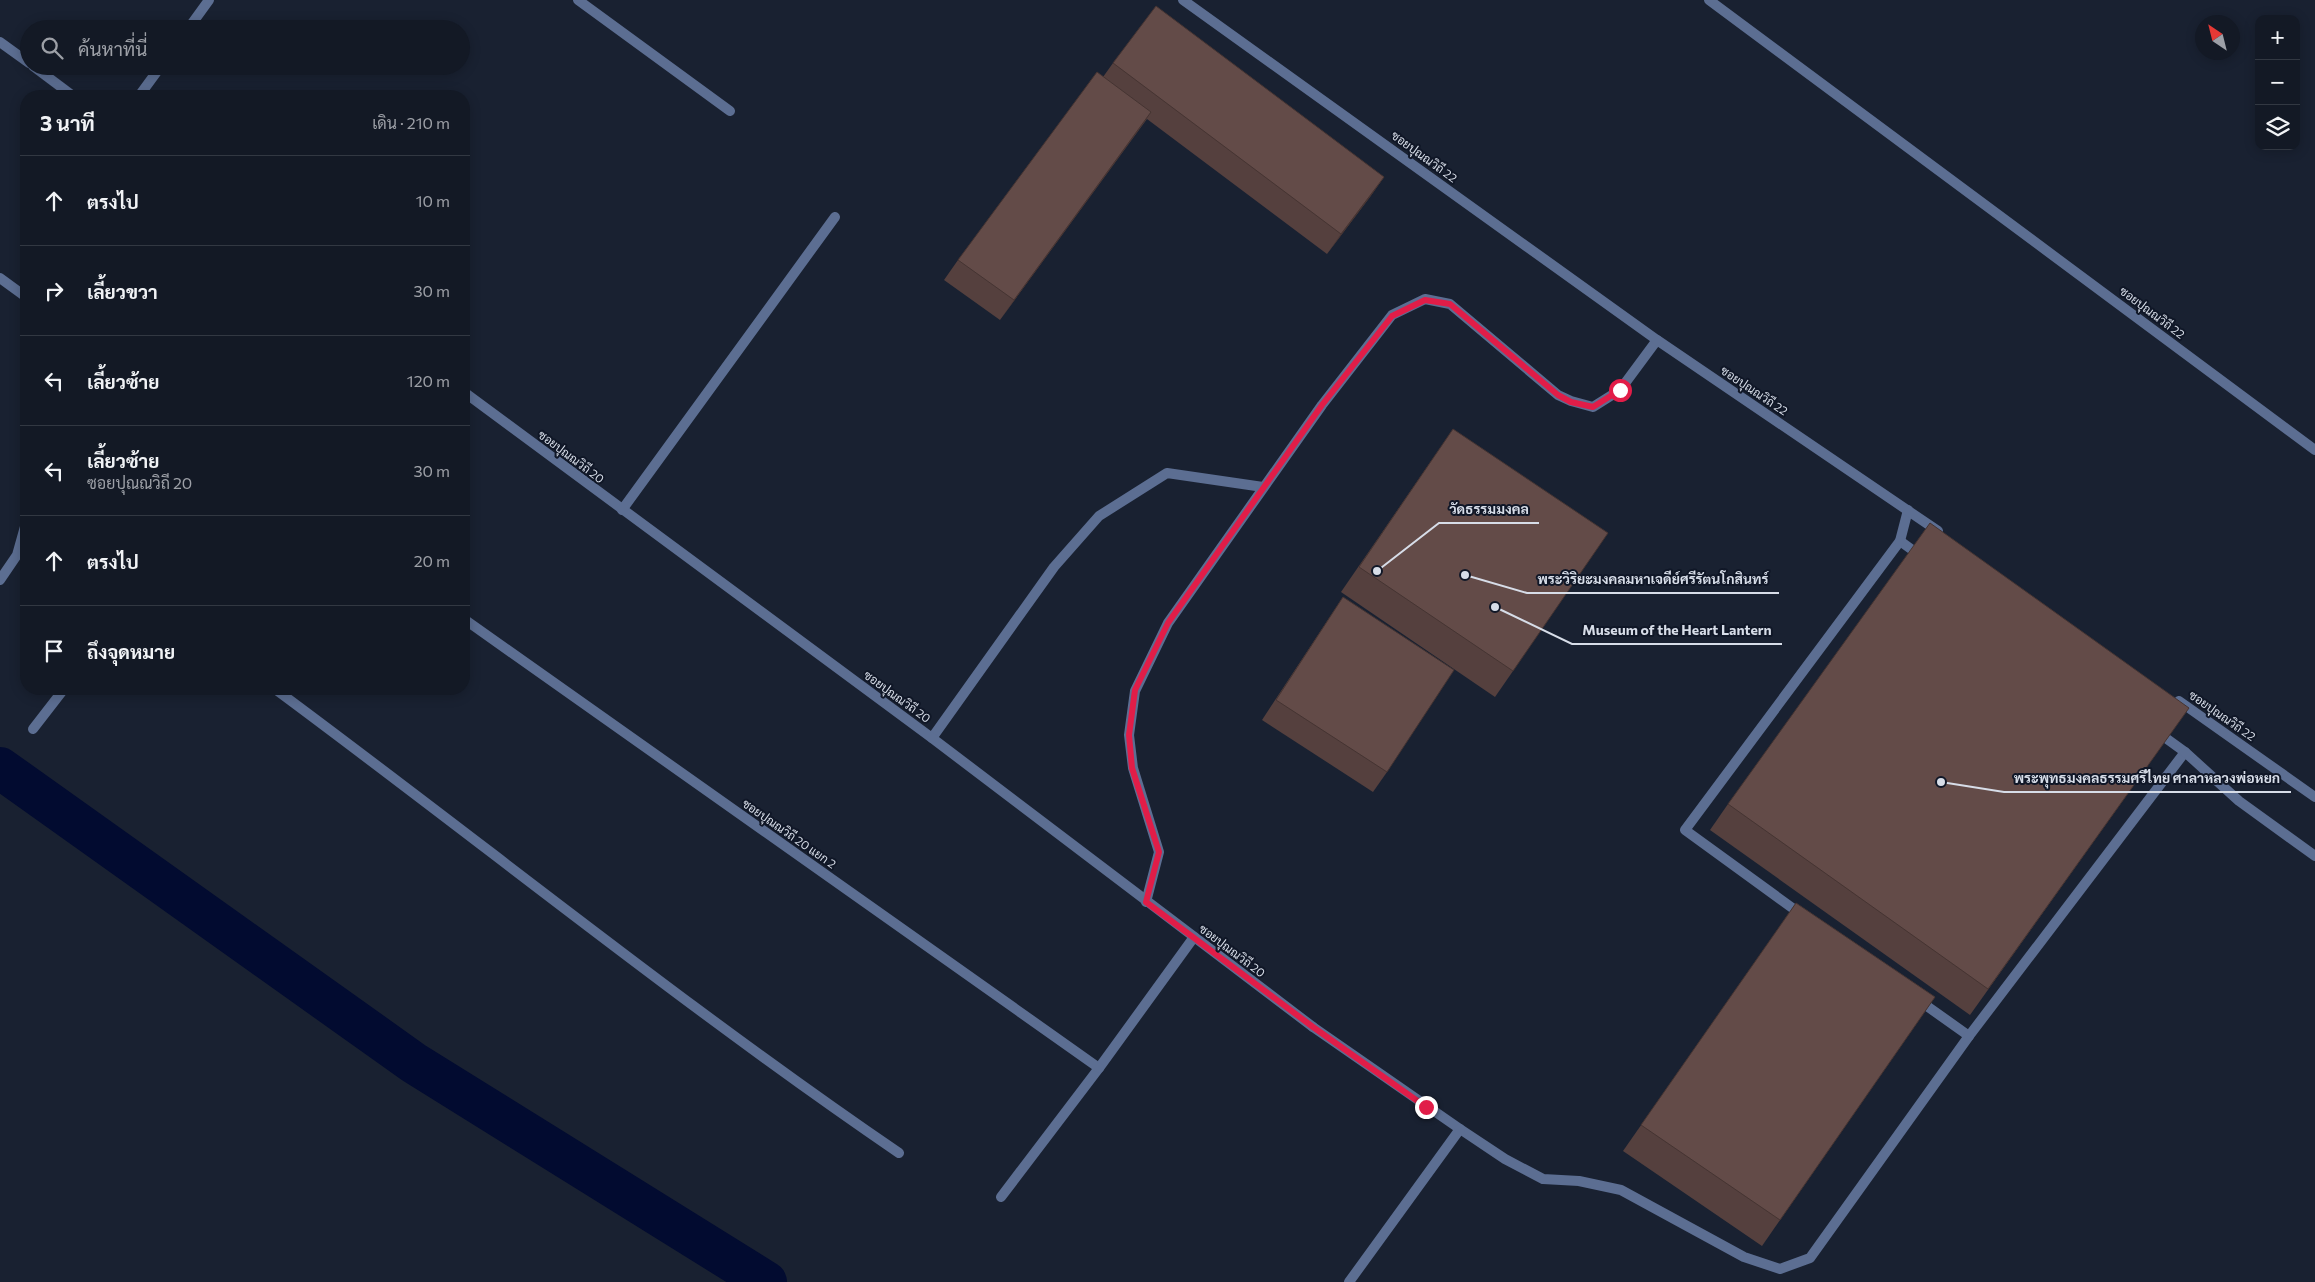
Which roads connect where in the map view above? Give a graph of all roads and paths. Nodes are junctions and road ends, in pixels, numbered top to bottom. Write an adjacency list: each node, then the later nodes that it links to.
1 (209, 0): 5 (street)
2 (578, 0): 12 (street)
3 (1183, 0): 16 (street, ซอยปุณณวิถี 22)
4 (1709, 0): 18 (street, ซอยปุณณวิถี 22)
5 (195, 20)
6 (0, 42): 7 (street)
7 (20, 56)
8 (45, 75): 10 (street)
9 (154, 75): 11 (street)
10 (65, 90)
11 (143, 90)
12 (730, 111)
13 (835, 217): 20 (street)
14 (0, 278): 15 (street)
15 (20, 293)
16 (1657, 340): 19 (street); 21 (street, ซอยปุณณวิถี 22)
17 (470, 396): 20 (street, ซอยปุณณวิถี 20)
18 (2315, 450)
19 (1264, 487): 33 (street); 37 (street)
20 (622, 510): 33 (street, ซอยปุณณวิถี 20)
21 (1908, 510): 22 (street, ซอยปุณณวิถี 22); 23 (street)
22 (1949, 539)
23 (1900, 541): 25 (street); 38 (street)
24 (20, 560): 26 (street)
25 (1932, 565)
26 (0, 580)
27 (470, 624): 42 (street, ซอยปุณณวิถี 20 แยก 2)
28 (2169, 694): 35 (street, ซอยปุณณวิถี 22)
29 (60, 695): 32 (street)
30 (283, 695): 44 (street)
31 (2146, 723): 34 (street)
32 (34, 729)
33 (932, 738): 37 (street, ซอยปุณณวิถี 20)
34 (2185, 752): 36 (street); 41 (street, ซอยปุณณวิถี 20)
35 (2315, 796)
36 (2315, 856)
37 (1146, 902): 39 (street, ซอยปุณณวิถี 20)
38 (1811, 922)
39 (1194, 937): 42 (street); 43 (street, ซอยปุณณวิถี 20)
40 (1906, 990): 41 (street)
41 (1969, 1036): 43 (street, ซอยปุณณวิถี 20)
42 (1099, 1068): 45 (street)
43 (1460, 1129): 46 (street)
44 (899, 1153)
45 (1002, 1197)
46 (1349, 1282)

